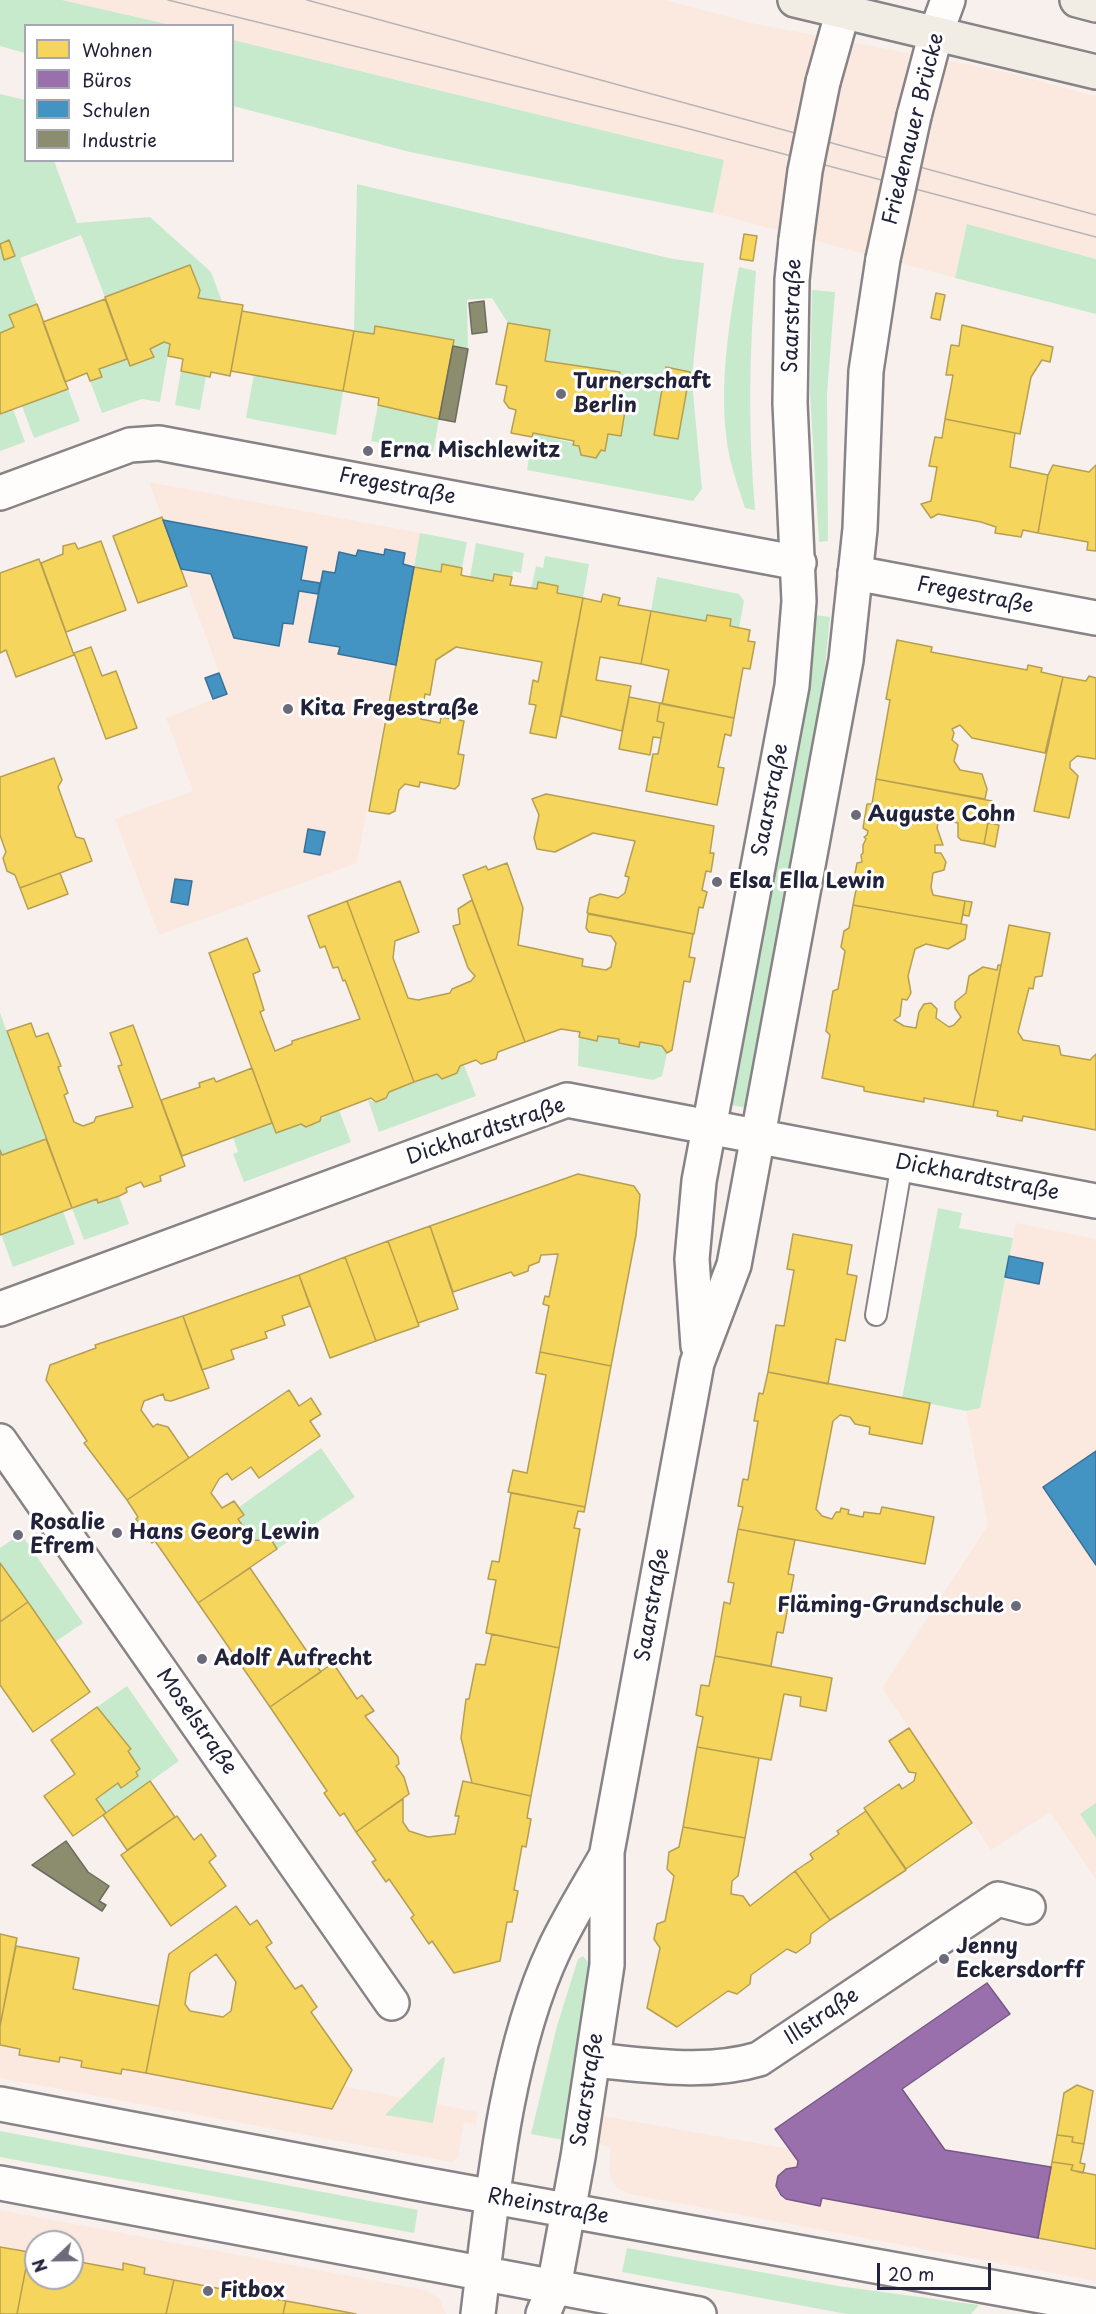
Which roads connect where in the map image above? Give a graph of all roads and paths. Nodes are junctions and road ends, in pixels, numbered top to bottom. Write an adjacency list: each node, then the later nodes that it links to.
1 (795, 0): 4 (highway)
2 (948, 0): 6 (street, Friedenauer Brücke)
3 (1077, 0): 5 (highway)
4 (844, 5): 6 (highway); 10 (street, Saarstraße, bridge)
5 (1096, 5)
6 (936, 33): 7 (highway); 8 (street, Friedenauer Brücke, bridge)
7 (1096, 72)
8 (883, 259): 11 (street, Saarstraße)
9 (0, 493): 10 (street, Fregestraße)
10 (799, 563): 13 (street, Saarstraße)
11 (855, 573): 12 (street, Fregestraße); 14 (street, Saarstraße)
12 (1096, 618)
13 (709, 1126): 14 (street, Dickhardtstraße); 17 (street, Dickhardtstraße); 19 (street, Saarstraße)
14 (759, 1136): 15 (street, Dickhardtstraße); 19 (street, Saarstraße)
15 (902, 1163): 16 (street, Dickhardtstraße); 18 (lane)
16 (1096, 1201)
17 (0, 1310)
18 (876, 1315)
19 (699, 1354): 21 (street, Saarstraße)
20 (0, 1441): 23 (street, Moselstraße)
21 (606, 1856): 24 (street, Saarstraße); 27 (street, Saarstraße)
22 (1028, 1907): 24 (street, Illstraße)
23 (392, 2003)
24 (593, 2060): 28 (street, Saarstraße)
25 (0, 2104): 27 (street, Rheinstraße)
26 (0, 2183): 29 (street)
27 (494, 2198): 28 (street, Rheinstraße); 29 (street, Saarstraße)
28 (568, 2211): 30 (street, Saarstraße); 31 (street, Rheinstraße)
29 (483, 2273): 30 (street); 32 (street, Saarstraße)
30 (548, 2300): 33 (street)
31 (1096, 2306)
32 (478, 2314)
33 (699, 2314)

